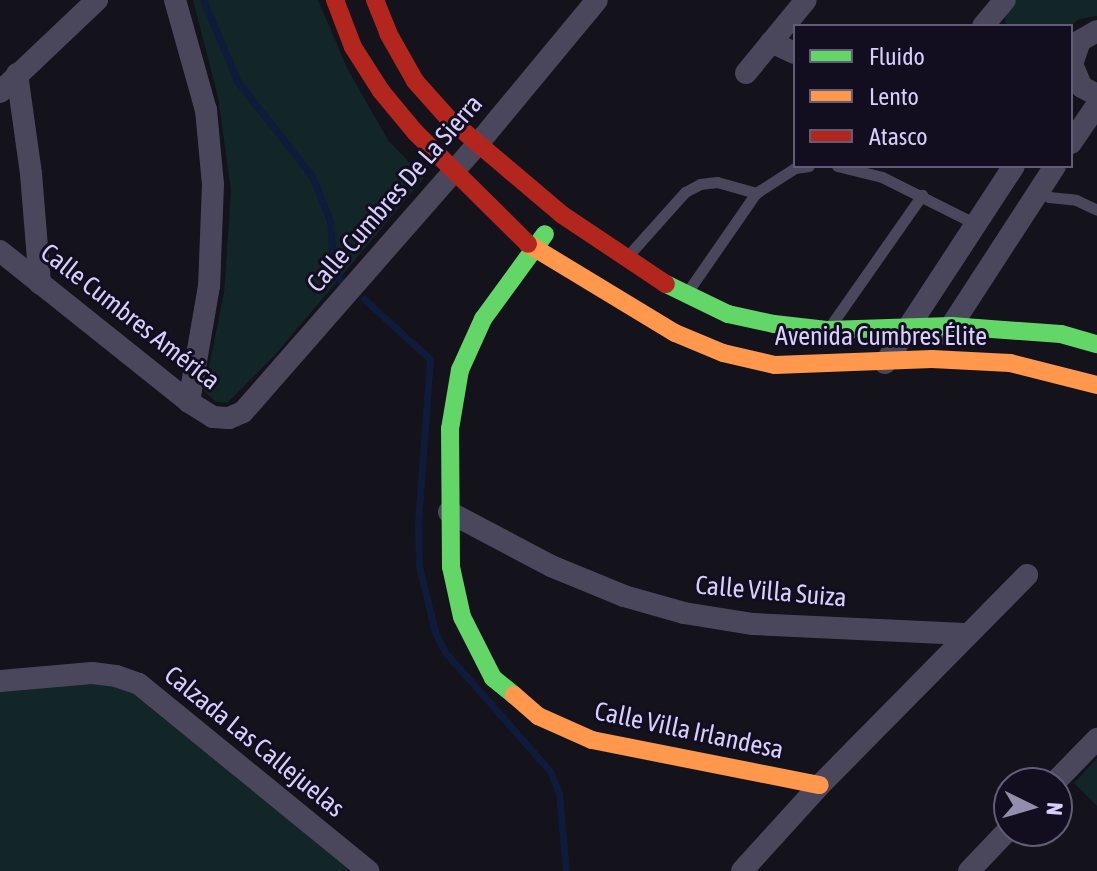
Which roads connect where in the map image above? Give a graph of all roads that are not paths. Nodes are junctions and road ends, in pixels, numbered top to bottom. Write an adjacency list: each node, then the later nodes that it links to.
1 (97, 0): 14 (street)
2 (175, 0): 44 (street)
3 (335, 0): 24 (street, Avenida Cumbres Élite)
4 (375, 0): 20 (street, Avenida Cumbres Élite)
5 (597, 0): 20 (street, Calle Cumbres De La Sierra)
6 (806, 0): 10 (street)
7 (1005, 0): 8 (street)
8 (985, 24)
9 (1097, 31): 11 (street)
10 (771, 42): 12 (street); 13 (street)
11 (1073, 51): 15 (street)
12 (793, 52)
13 (746, 73)
14 (17, 74): 16 (street); 35 (street)
15 (1073, 80): 17 (street)
16 (0, 92)
17 (1097, 95)
18 (1097, 105): 19 (street)
19 (1073, 140)
20 (477, 145): 24 (street, Calle Cumbres De La Sierra); 30 (street, Avenida Cumbres Élite)
21 (795, 168): 26 (lane)
22 (845, 168): 27 (lane)
23 (1054, 168): 28 (street)
24 (454, 169): 32 (street, Avenida Cumbres Élite); 45 (street, Calle Cumbres De La Sierra)
25 (1009, 173): 28 (street); 31 (street)
26 (756, 193): 34 (lane); 36 (lane)
27 (922, 195): 31 (lane); 39 (lane)
28 (1034, 196): 29 (lane); 38 (street)
29 (1097, 210)
30 (561, 214): 32 (street, Calle Villa Irlandesa); 34 (street, Avenida Cumbres Élite)
31 (976, 224): 37 (street)
32 (533, 249): 42 (street, Avenida Cumbres Élite); 46 (street, Calle Villa Irlandesa)
33 (0, 251): 35 (street, Calle Cumbres América)
34 (624, 259): 36 (street, Avenida Cumbres Élite)
35 (40, 284): 44 (street, Calle Cumbres América)
36 (685, 295): 39 (street, Avenida Cumbres Élite)
37 (912, 326): 38 (street, Avenida Cumbres Élite); 39 (street, Avenida Cumbres Élite); 42 (street)
38 (951, 326): 40 (street, Avenida Cumbres Élite); 41 (street)
39 (827, 330)
40 (1095, 339)
41 (932, 359): 42 (street, Avenida Cumbres Élite); 43 (street, Avenida Cumbres Élite)
42 (885, 363)
43 (1097, 385)
44 (189, 402): 45 (street, Calle Cumbres América)
45 (229, 418)
46 (449, 512): 48 (street, Calle Villa Suiza); 52 (street, Calle Villa Irlandesa)
47 (1027, 575): 48 (street)
48 (965, 634): 52 (street)
49 (0, 681): 54 (street, Calzada Las Callejuelas)
50 (1097, 739): 51 (street)
51 (1070, 767)
52 (820, 785): 55 (street)
53 (993, 846): 56 (street)
54 (368, 871)
55 (742, 871)
56 (969, 871)

